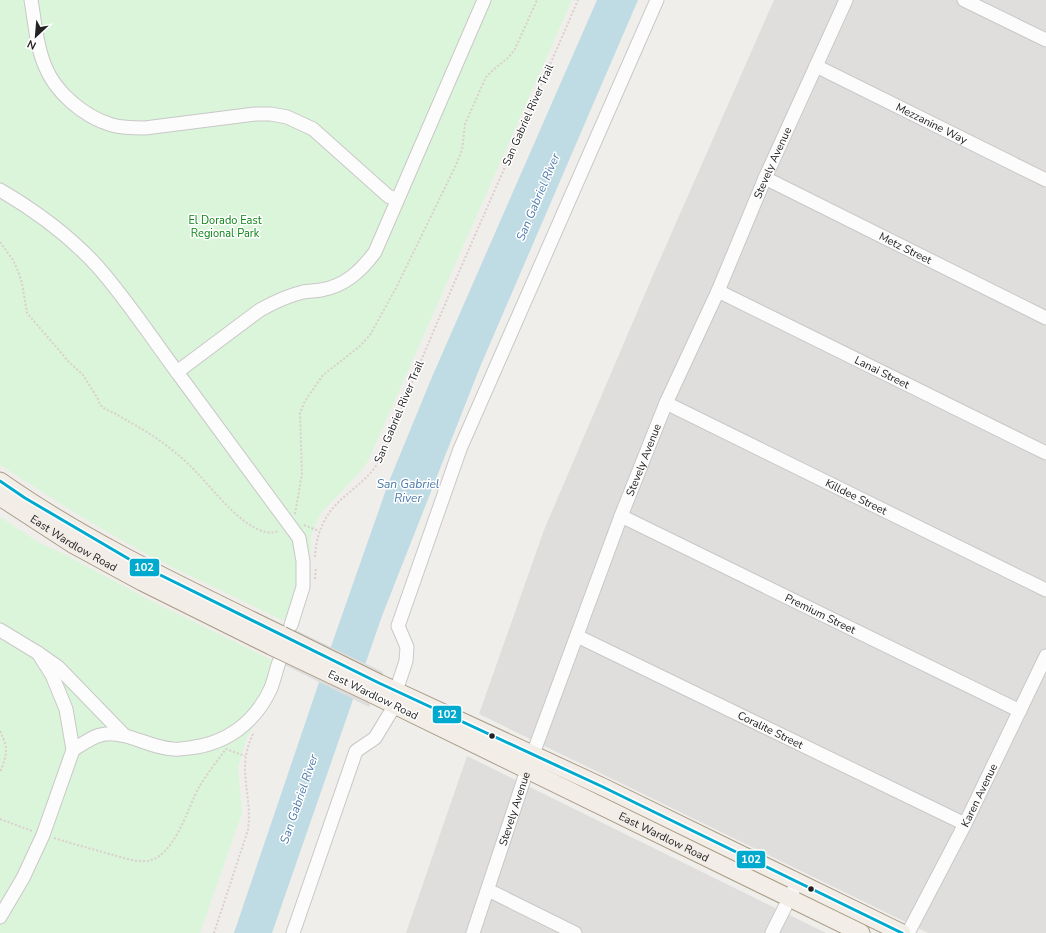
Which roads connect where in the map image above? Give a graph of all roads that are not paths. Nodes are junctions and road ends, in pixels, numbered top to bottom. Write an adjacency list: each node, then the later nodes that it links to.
1 (32, 0): 11 (street)
2 (484, 0): 11 (street)
3 (657, 0): 26 (street)
4 (846, 0): 7 (street, Stevely Avenue)
5 (964, 0): 6 (street)
6 (1046, 40)
7 (816, 66): 8 (street, Stevely Avenue); 9 (street, Mezzanine Way)
8 (765, 178): 12 (street, Stevely Avenue); 13 (street, Metz Street)
9 (1046, 180)
10 (0, 190): 14 (street)
11 (397, 200): 14 (street)
12 (718, 291): 15 (street, Stevely Avenue); 16 (street, Lanai Street)
13 (1046, 318)
14 (177, 372): 23 (street)
15 (666, 403): 19 (street, Stevely Avenue); 20 (street, Killdee Street)
16 (1046, 453)
17 (0, 481): 23 (main road, East Wardlow Road)
18 (0, 497): 23 (main road, East Wardlow Road)
19 (621, 516): 22 (street, Stevely Avenue); 27 (street, Premium Street)
20 (1046, 590)
21 (0, 630): 24 (street)
22 (577, 636): 30 (street, Stevely Avenue); 31 (street, Coralite Street)
23 (281, 642): 26 (main road, East Wardlow Road, bridge); 28 (street)
24 (38, 653): 28 (street); 29 (street)
25 (1046, 656): 27 (street, Karen Avenue)
26 (395, 698): 30 (main road, East Wardlow Road); 36 (street)
27 (1020, 711): 31 (street, Karen Avenue)
28 (124, 735): 29 (street)
29 (73, 750): 35 (street)
30 (530, 762): 32 (main road, East Wardlow Road); 33 (street, Stevely Avenue); 34 (main road, East Wardlow Road)
31 (965, 824): 42 (street, Karen Avenue)
32 (797, 882): 34 (street); 41 (main road, East Wardlow Road)
33 (488, 890): 37 (street, Stevely Avenue); 38 (street)
34 (789, 898): 39 (street); 40 (main road, East Wardlow Road)
35 (0, 917)
36 (293, 933)
37 (473, 933)
38 (575, 933)
39 (772, 933)
40 (861, 933)
41 (902, 933)
42 (908, 933)

